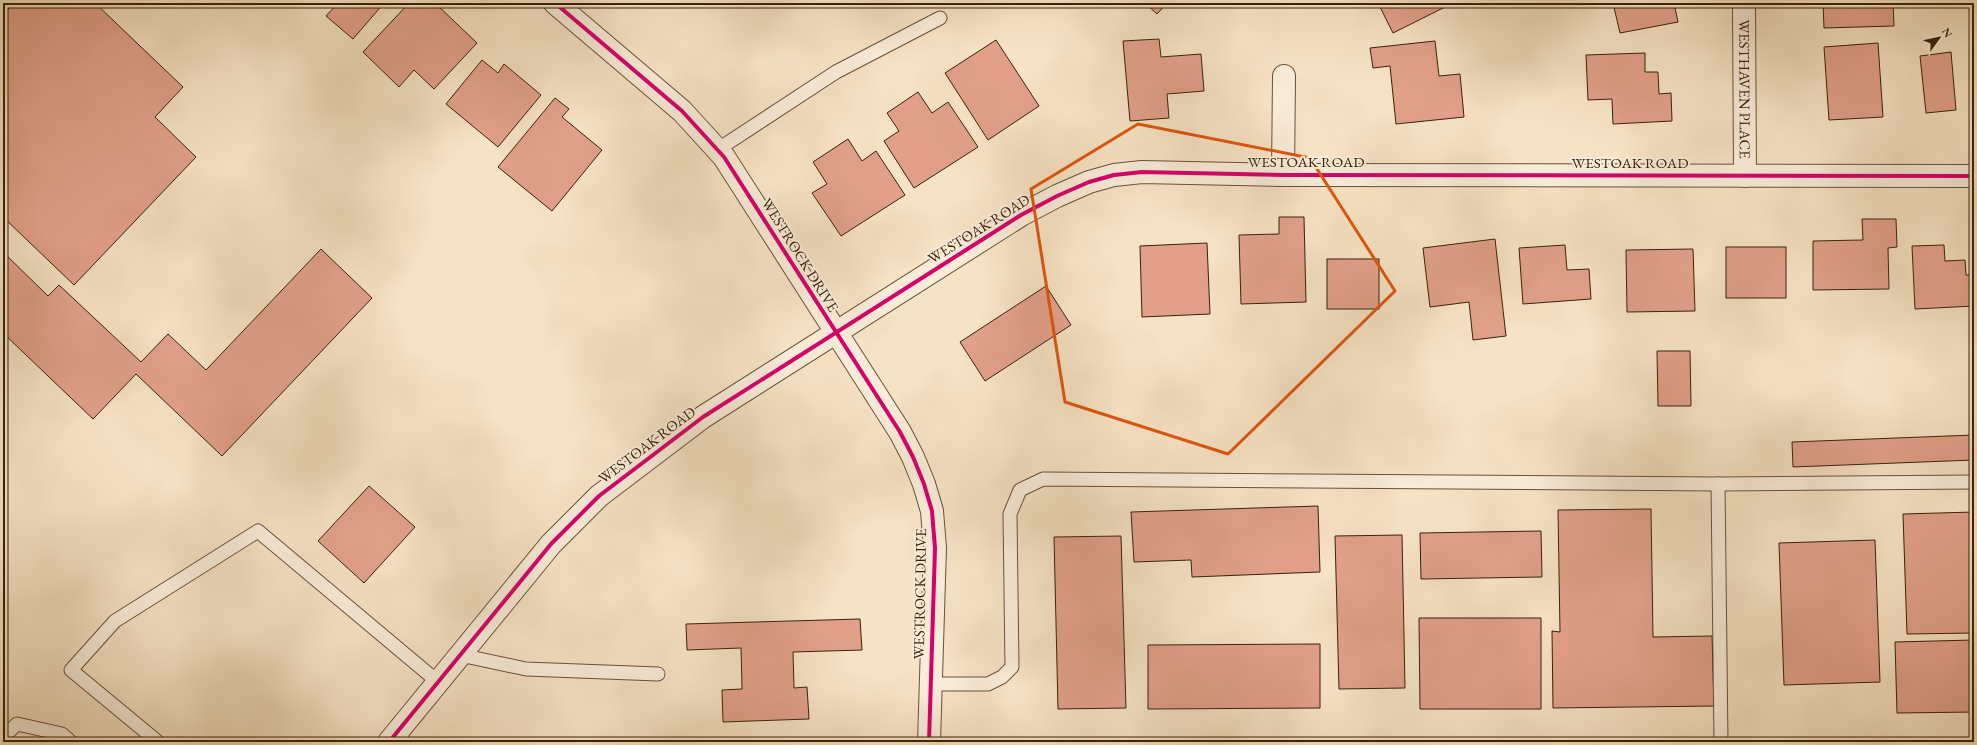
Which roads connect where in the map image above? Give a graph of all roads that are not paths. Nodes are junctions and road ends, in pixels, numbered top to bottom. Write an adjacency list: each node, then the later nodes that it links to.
1 (555, 3): 5 (street, WESTROCK DRIVE)
2 (1744, 3): 7 (street, WESTHAVEN PLACE)
3 (940, 18): 5 (lane)
4 (1284, 76): 6 (street, WESTOAK ROAD)
5 (717, 150): 9 (street, WESTROCK DRIVE)
6 (1283, 175): 7 (street, WESTOAK ROAD); 9 (street, WESTOAK ROAD)
7 (1745, 176): 8 (street, WESTOAK ROAD)
8 (1974, 176)
9 (836, 334): 12 (street, WESTOAK ROAD); 15 (street, WESTROCK DRIVE)
10 (1974, 482): 11 (lane)
11 (1718, 484): 15 (lane); 21 (lane)
12 (460, 655): 13 (lane); 14 (street, WESTOAK ROAD)
13 (658, 674)
14 (438, 682): 18 (lane); 19 (street, WESTOAK ROAD)
15 (931, 684): 20 (street, WESTROCK DRIVE)
16 (3, 737): 17 (lane)
17 (71, 742)
18 (158, 742)
19 (389, 742)
20 (929, 742)
21 (1722, 742)

